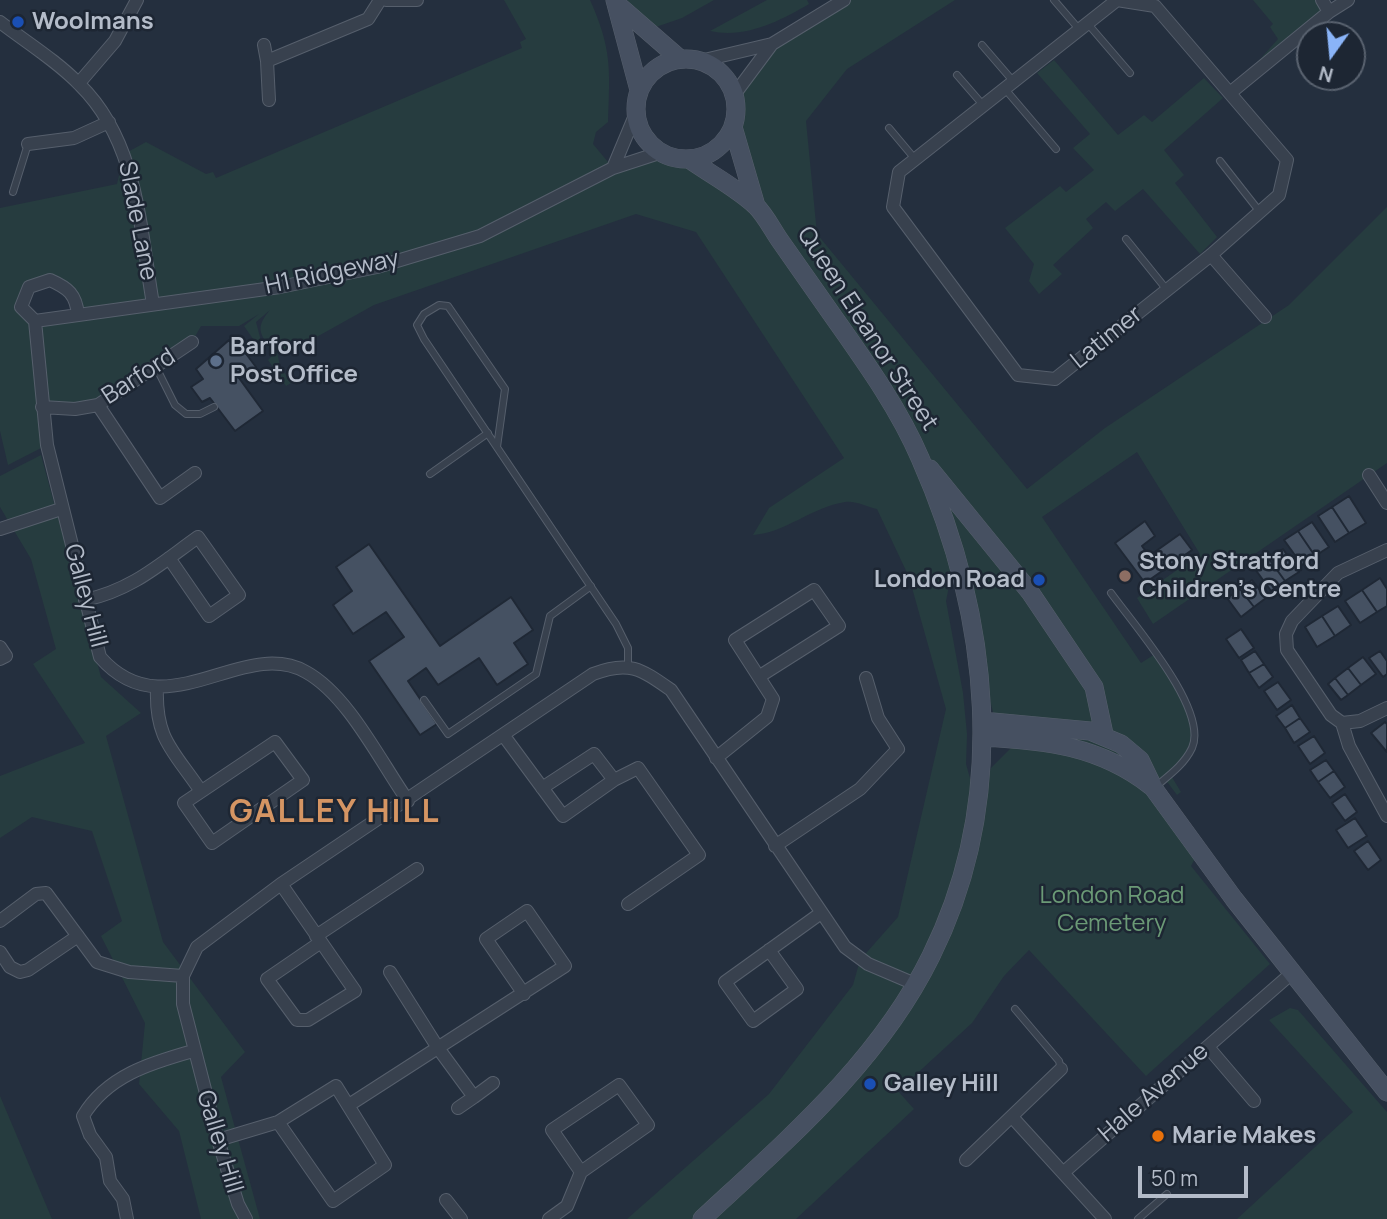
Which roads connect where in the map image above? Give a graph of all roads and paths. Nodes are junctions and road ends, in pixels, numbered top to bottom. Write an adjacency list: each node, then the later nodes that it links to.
1 (137, 0): 22 (street)
2 (380, 0): 18 (street)
3 (386, 0): 4 (street)
4 (417, 0)
5 (844, 0): 14 (street)
6 (1054, 0): 13 (lane)
7 (1117, 0): 13 (street, Latimer); 25 (street, Latimer)
8 (1322, 0): 11 (street)
9 (1348, 0): 11 (street)
10 (617, 3): 17 (street); 24 (street)
11 (1329, 12): 25 (street)
12 (0, 22): 22 (street, Slade Lane)
13 (1082, 25): 20 (lane); 23 (street, Latimer)
14 (772, 44): 19 (street); 26 (street)
15 (982, 45): 23 (lane)
16 (264, 46): 18 (street)
17 (680, 59): 19 (street); 24 (street)
18 (267, 61): 27 (street)
19 (699, 61): 26 (street)
20 (1130, 73)
21 (957, 75): 28 (lane)
22 (79, 83): 30 (street, Slade Lane)
23 (1009, 84): 28 (street, Latimer); 34 (lane)
24 (639, 90): 29 (street)
25 (1230, 93): 42 (street, Latimer)
26 (734, 95): 31 (street)
27 (268, 100)
28 (983, 105): 37 (street, Latimer)
29 (636, 113): 35 (street); 39 (street)
30 (109, 122): 33 (street); 46 (street, Slade Lane)
31 (733, 127): 36 (street); 41 (street, Queen Eleanor Street)
32 (889, 128): 37 (lane)
33 (28, 144): 40 (lane)
34 (1056, 149)
35 (662, 152): 36 (street); 39 (street, H1 Ridgeway)
36 (689, 159): 41 (street, Queen Eleanor Street)
37 (915, 159): 45 (street, Latimer)
38 (1220, 161): 42 (lane)
39 (613, 168): 46 (street, H1 Ridgeway)
40 (13, 192)
41 (756, 206): 57 (street, Queen Eleanor Street)
42 (1260, 212): 44 (street, Latimer)
43 (1126, 239): 45 (lane)
44 (1211, 255): 45 (street, Latimer); 48 (street)
45 (1167, 290)
46 (153, 304): 47 (street, H1 Ridgeway)
47 (78, 315): 49 (street, H1 Ridgeway); 49 (street, Galley Hill)
48 (1265, 317)
49 (34, 321): 53 (street, Galley Hill)
50 (192, 342): 51 (street, Barford)
51 (155, 365): 52 (street, Barford); 54 (lane)
52 (98, 405): 53 (street, Barford); 58 (street)
53 (42, 407): 62 (street, Galley Hill)
54 (214, 407)
55 (488, 433): 56 (lane); 56 (lane); 59 (lane)
56 (497, 447): 66 (lane)
57 (919, 456): 78 (street, Queen Eleanor Street); 79 (street)
58 (195, 472)
59 (430, 474)
60 (1369, 475): 61 (street)
61 (1387, 503)
62 (61, 509): 63 (street); 68 (street, Galley Hill)
63 (0, 529)
64 (1387, 550): 77 (street)
65 (169, 558): 65 (street); 68 (street)
66 (591, 586): 71 (lane); 75 (lane)
67 (1111, 593): 84 (lane)
68 (85, 600): 74 (street, Galley Hill)
69 (0, 647): 70 (street)
70 (0, 659)
71 (628, 666): 80 (street); 81 (street)
72 (760, 676): 72 (street); 81 (street)
73 (866, 678): 88 (street)
74 (157, 688): 85 (street); 86 (street, Galley Hill)
75 (424, 699)
76 (1387, 708): 77 (street)
77 (1342, 723): 87 (street)
78 (982, 729): 79 (street); 84 (street); 101 (street, Queen Eleanor Street)
79 (1104, 734): 84 (street)
80 (504, 736): 83 (street); 86 (street)
81 (716, 758): 88 (street)
82 (614, 780): 83 (street); 83 (street); 91 (street)
83 (542, 789)
84 (1154, 789): 99 (street)
85 (200, 790): 85 (street)
86 (408, 801): 90 (street)
87 (1387, 816)
88 (775, 846): 92 (street)
89 (417, 869): 95 (street)
90 (281, 884): 95 (street); 100 (street)
91 (628, 904)
92 (821, 913): 96 (street); 101 (street)
93 (0, 921): 94 (street)
94 (78, 936): 97 (street); 100 (street)
95 (318, 939): 95 (street)
96 (769, 950): 96 (street)
97 (0, 952)
98 (390, 972): 105 (street)
99 (1292, 973): 104 (street, Hale Avenue); 109 (street)
100 (183, 976): 106 (street, Galley Hill)
101 (915, 984): 126 (street, Queen Eleanor Street)
102 (524, 994): 102 (street); 105 (street)
103 (1015, 1009): 107 (lane)
104 (1208, 1047): 111 (street); 119 (street, Hale Avenue)
105 (438, 1048): 110 (street); 112 (street)
106 (193, 1051): 116 (street, Galley Hill); 122 (street)
107 (1060, 1069): 114 (street)
108 (493, 1083): 110 (street)
109 (1387, 1092)
110 (474, 1097): 113 (street)
111 (1254, 1101)
112 (349, 1105): 115 (street); 115 (street)
113 (458, 1108)
114 (1013, 1118): 117 (street); 119 (street)
115 (278, 1122): 116 (street)
116 (218, 1140): 123 (street, Galley Hill)
117 (966, 1160)
118 (581, 1172): 118 (street); 125 (street)
119 (1064, 1172): 127 (street)
120 (1167, 1194): 128 (lane)
121 (446, 1200): 124 (street)
122 (127, 1219)
123 (246, 1219)
124 (461, 1219)
125 (549, 1219)
126 (702, 1219)
127 (1105, 1219)
128 (1138, 1219)

